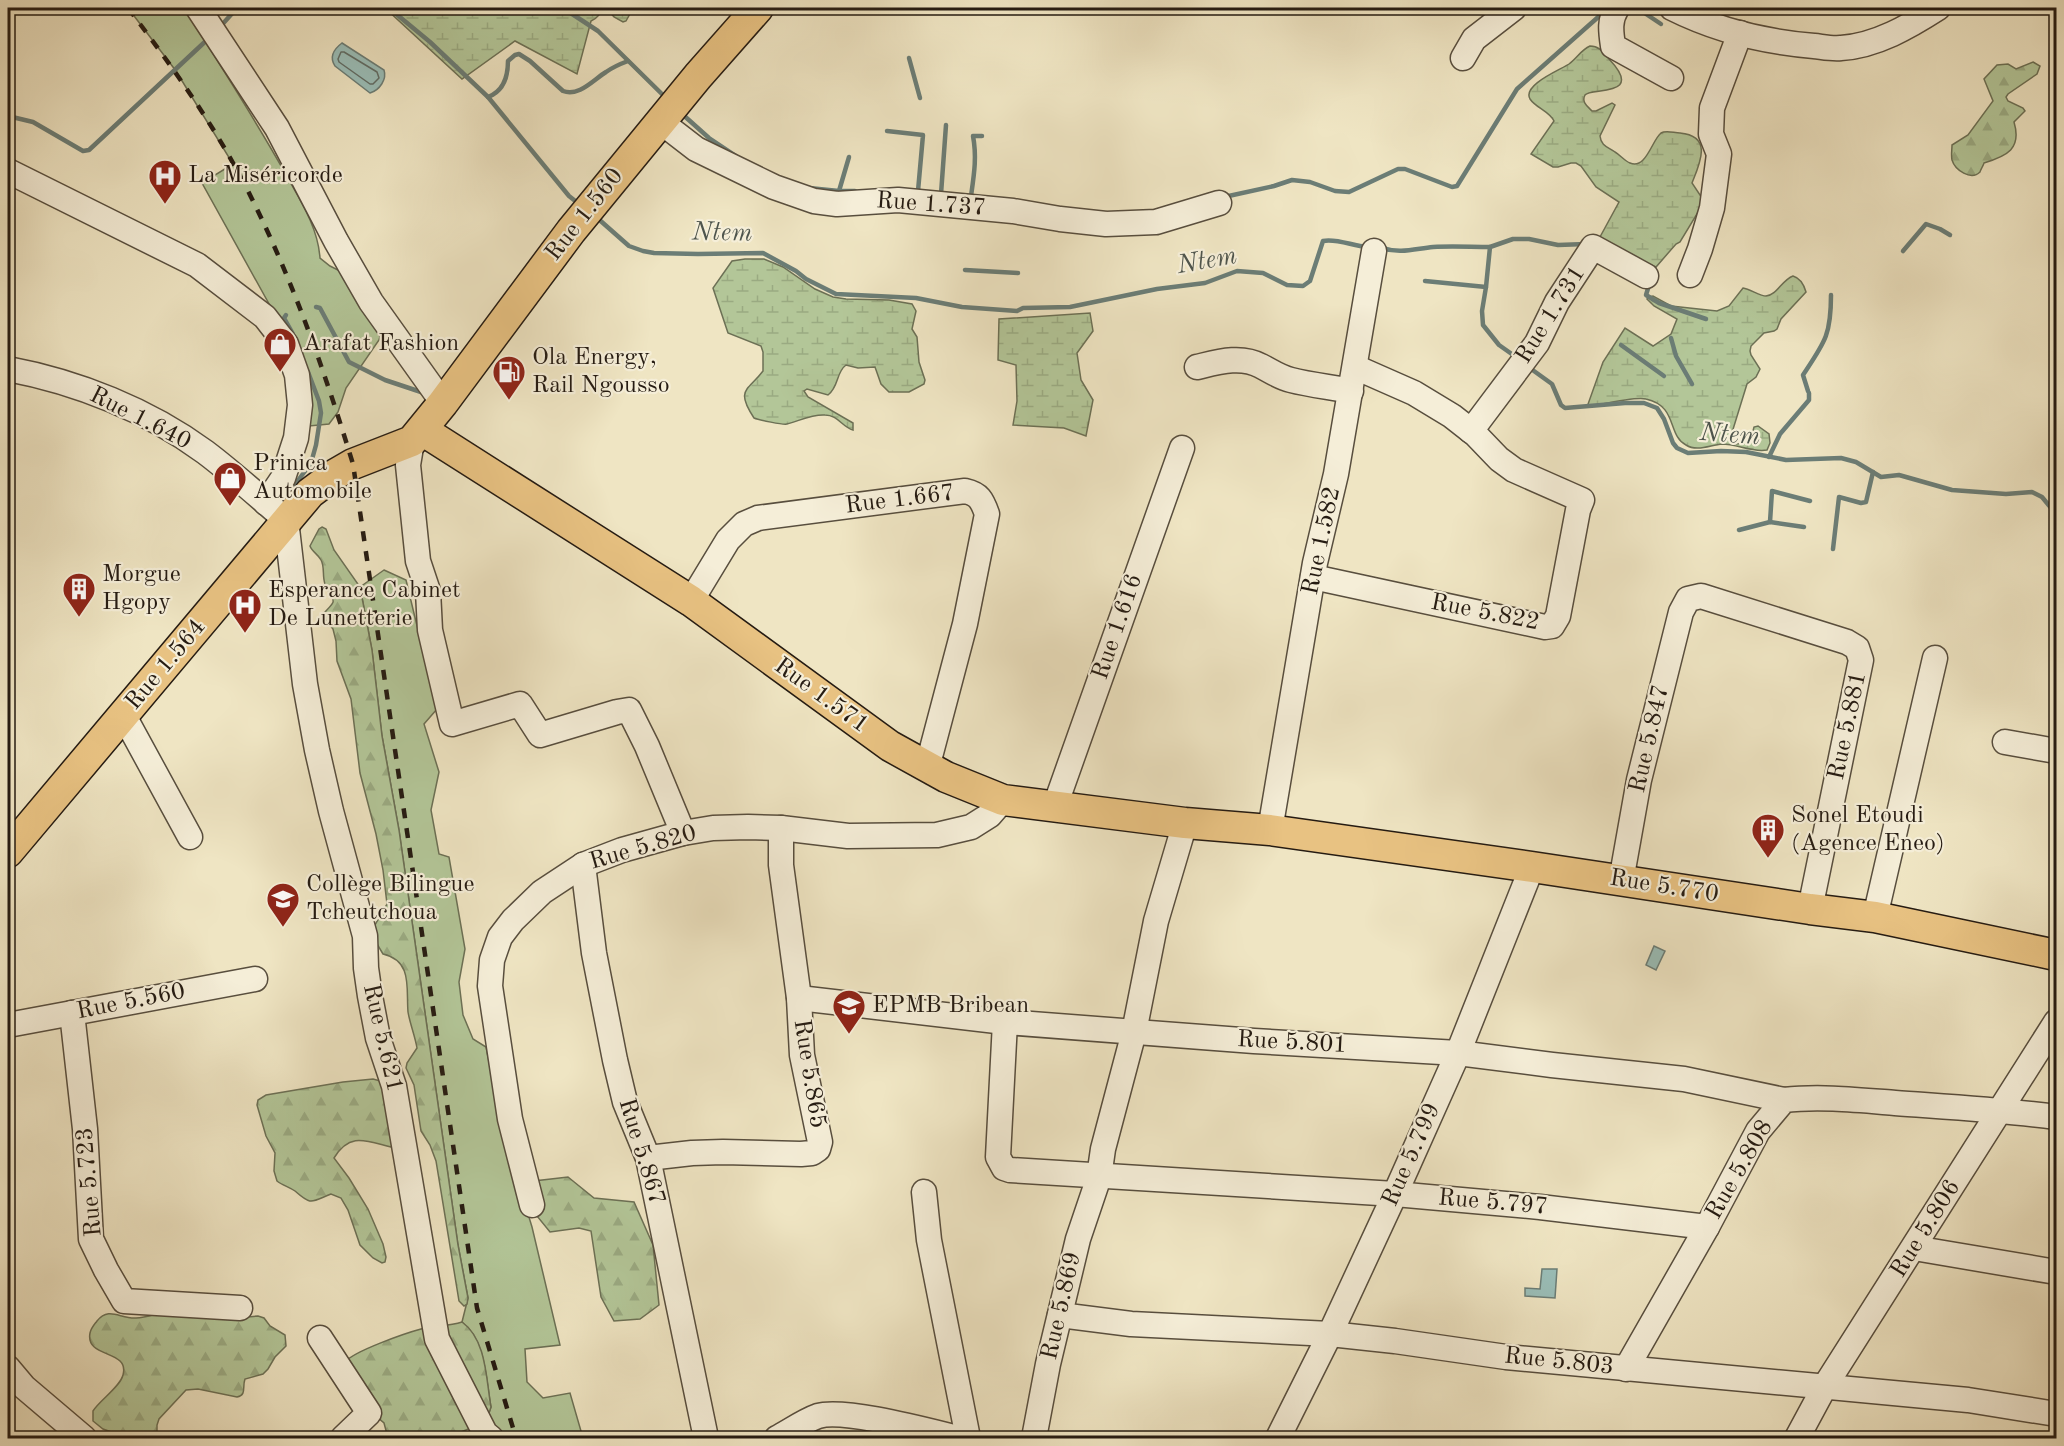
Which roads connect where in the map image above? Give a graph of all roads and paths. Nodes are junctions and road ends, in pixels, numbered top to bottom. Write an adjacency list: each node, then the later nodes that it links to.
1 (198, 8): 20 (street)
2 (758, 8): 10 (main road, Rue 1.560)
3 (1514, 8): 8 (street)
4 (1617, 8): 9 (street)
5 (1672, 8): 7 (street)
6 (1938, 8): 7 (street)
7 (1740, 33): 14 (street)
8 (1463, 58)
9 (1671, 78)
10 (660, 122): 12 (street, Rue 1.737); 20 (main road, Rue 1.560)
11 (8, 171): 24 (street)
12 (1219, 203)
13 (1374, 251): 17 (street, Rue 1.582)
14 (1690, 275)
15 (1646, 276): 21 (street, Rue 1.731)
16 (1197, 367): 19 (street)
17 (1355, 367): 19 (street, Rue 1.582); 21 (street, Rue 5.822)
18 (8, 369): 24 (street, Rue 1.640)
19 (1351, 391): 25 (street, Rue 1.582)
20 (443, 403): 22 (main road, Rue 1.560)
21 (1471, 431): 25 (street, Rue 5.822)
22 (417, 436): 24 (main road, Rue 1.564); 27 (main road, Rue 1.571); 38 (street)
23 (1182, 448): 34 (street, Rue 1.616)
24 (276, 512): 29 (main road, Rue 1.564); 76 (street, Rue 5.621)
25 (1313, 578): 37 (street, Rue 1.582)
26 (1688, 599): 43 (street, Rue 5.847); 44 (street, Rue 5.881)
27 (691, 601): 32 (main road, Rue 1.571); 32 (street, Rue 1.667)
28 (1935, 657): 45 (street)
29 (124, 716): 39 (street); 40 (main road, Rue 1.564)
30 (2005, 742): 31 (street)
31 (2056, 751)
32 (927, 768): 33 (main road, Rue 1.571)
33 (1003, 800): 34 (main road, Rue 1.571); 36 (street, Rue 5.820)
34 (1055, 806): 35 (main road, Rue 1.571)
35 (1185, 822): 37 (main road, Rue 1.571); 53 (street)
36 (781, 828): 38 (street, Rue 5.820); 48 (street, Rue 5.865)
37 (1270, 830): 42 (main road, Rue 5.770)
38 (683, 833): 41 (street, Rue 5.820)
39 (190, 837)
40 (8, 852)
41 (583, 865): 58 (street, Rue 5.867); 62 (street, Rue 5.820)
42 (1532, 867): 43 (main road, Rue 5.770); 54 (street, Rue 5.799)
43 (1621, 881): 44 (main road, Rue 5.770)
44 (1810, 909): 45 (main road, Rue 5.770)
45 (1875, 917): 46 (main road, Rue 5.770)
46 (2056, 955)
47 (255, 979): 49 (street, Rue 5.560)
48 (799, 998): 50 (street, Rue 5.801); 58 (street, Rue 5.865)
49 (72, 1013): 52 (street, Rue 5.560); 66 (street, Rue 5.723)
50 (1005, 1022): 53 (street, Rue 5.801); 59 (street, Rue 5.797)
51 (2056, 1022): 56 (street, Rue 5.806)
52 (8, 1025)
53 (1134, 1032): 54 (street, Rue 5.801); 59 (street)
54 (1458, 1053): 55 (street, Rue 5.801); 61 (street, Rue 5.799)
55 (1784, 1100): 56 (street, Rue 5.808); 63 (street, Rue 5.808)
56 (2001, 1110): 57 (street, Rue 5.808); 64 (street, Rue 5.806)
57 (2056, 1117)
58 (648, 1158): 77 (street, Rue 5.867)
59 (1099, 1177): 61 (street, Rue 5.797); 67 (street, Rue 5.869)
60 (924, 1192): 80 (street)
61 (1395, 1194): 63 (street, Rue 5.797); 68 (street, Rue 5.799)
62 (532, 1205)
63 (1707, 1227): 71 (street, Rue 5.808)
64 (1914, 1248): 65 (street); 72 (street, Rue 5.806)
65 (2056, 1272)
66 (240, 1308)
67 (1060, 1315): 68 (street, Rue 5.803); 81 (street, Rue 5.869)
68 (1330, 1334): 71 (street, Rue 5.803); 82 (street, Rue 5.799)
69 (320, 1338): 75 (street)
70 (8, 1368): 74 (street)
71 (1626, 1369): 72 (street, Rue 5.803)
72 (1825, 1386): 73 (street, Rue 5.803); 83 (street, Rue 5.806)
73 (2056, 1414)
74 (84, 1438)
75 (343, 1438)
76 (491, 1438)
77 (706, 1438)
78 (777, 1438): 79 (street)
79 (958, 1438)
80 (968, 1438)
81 (1034, 1438)
82 (1278, 1438)
83 (1797, 1438)

